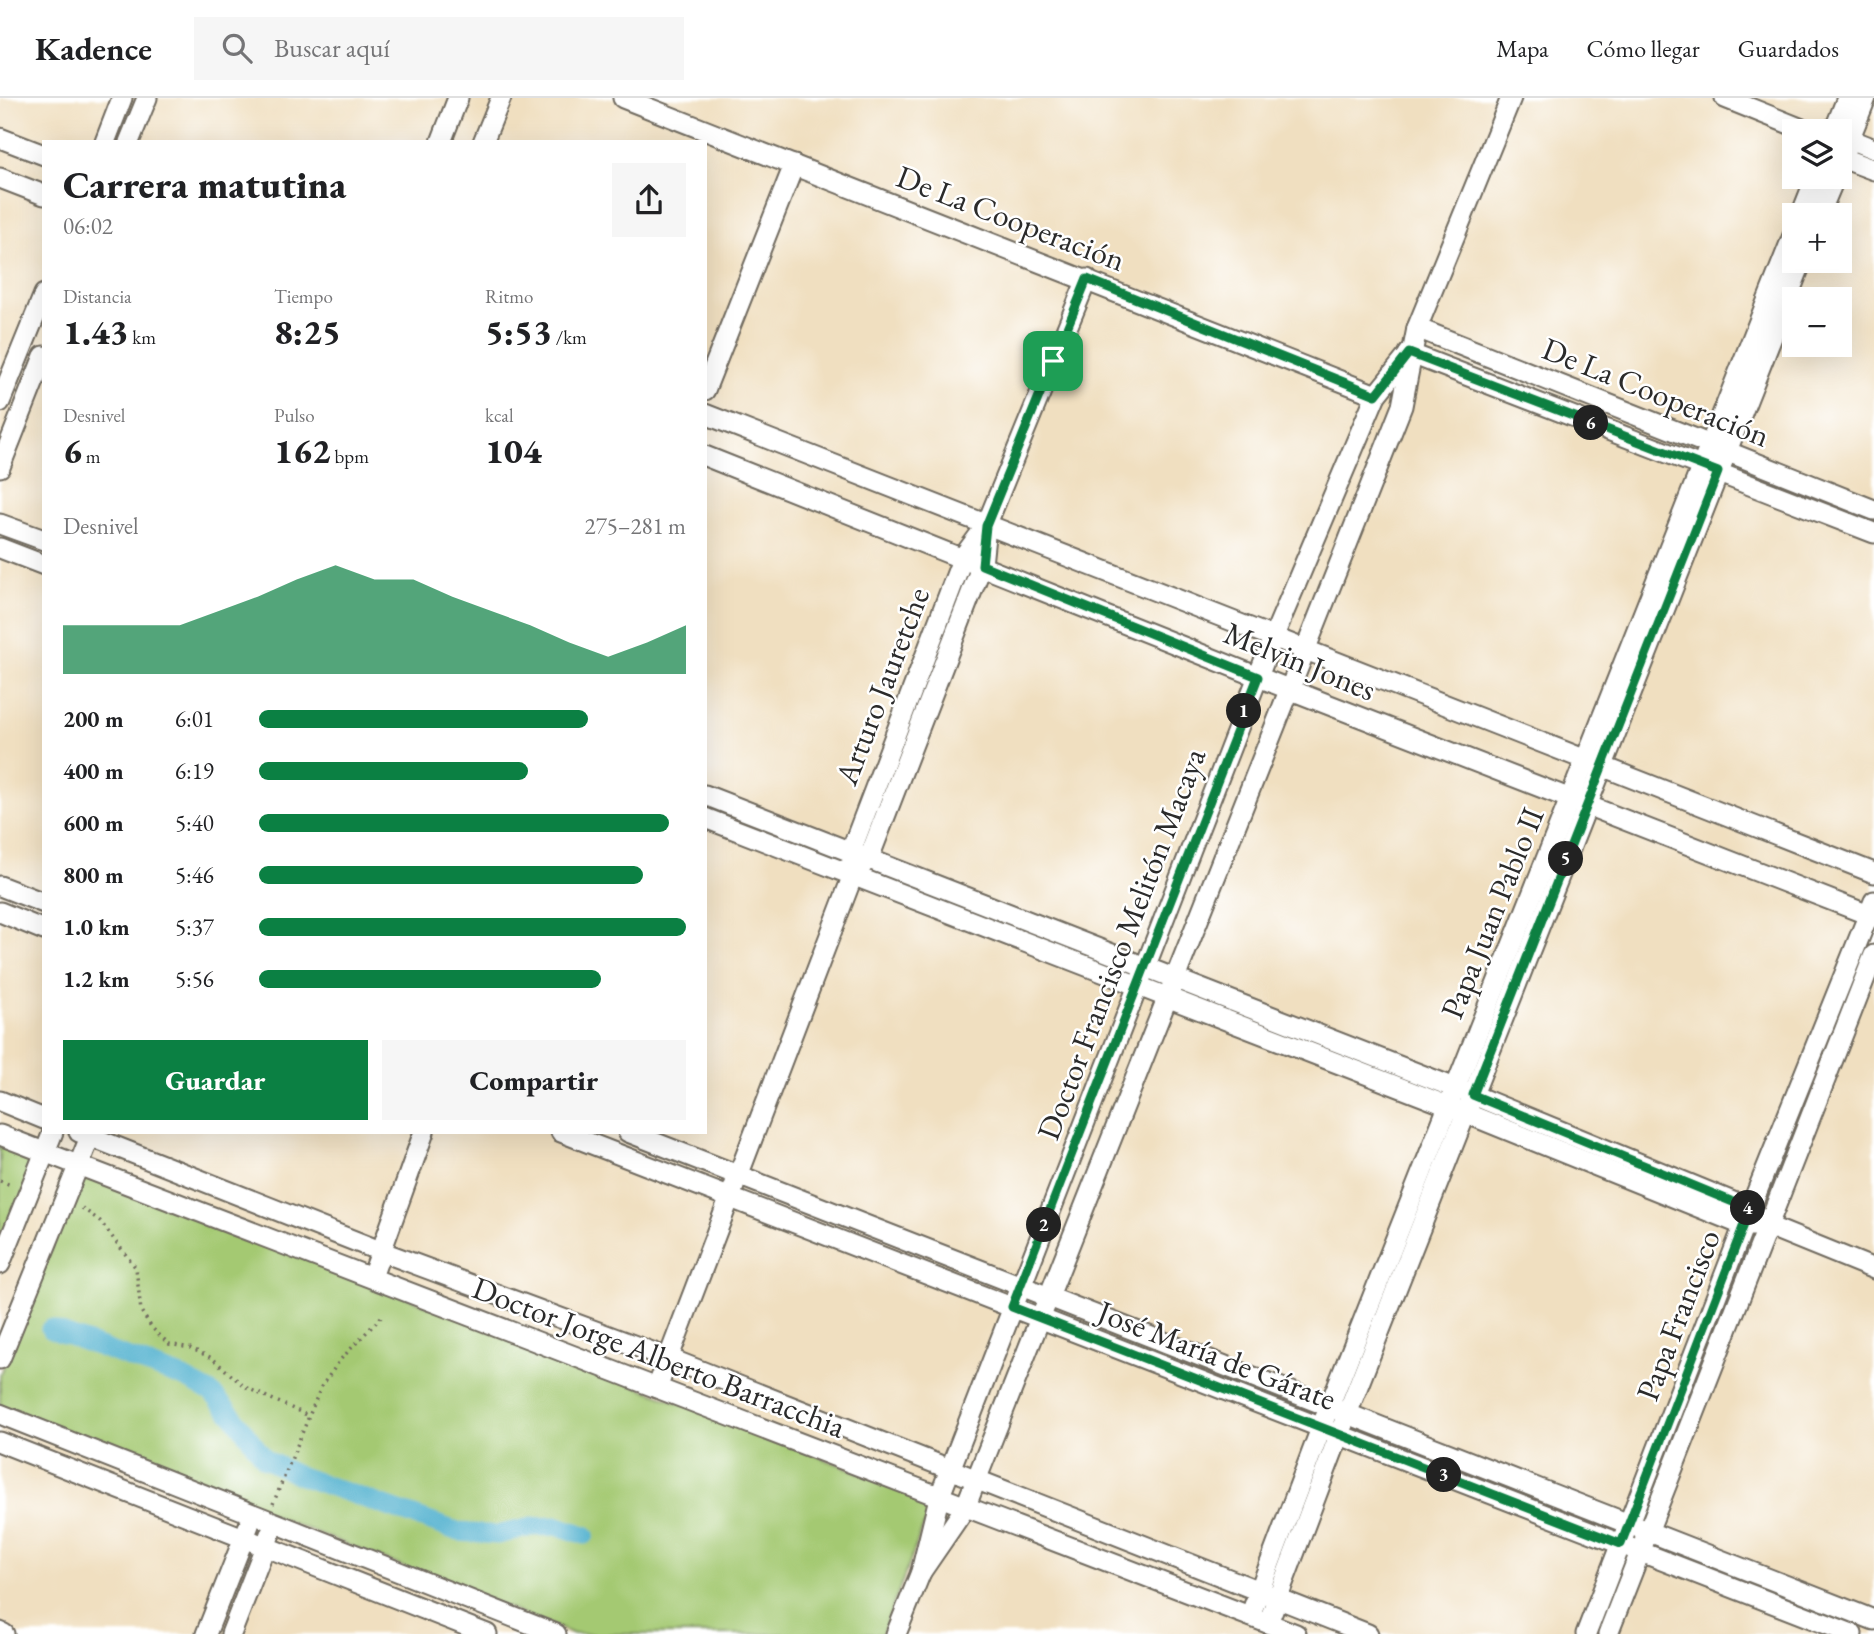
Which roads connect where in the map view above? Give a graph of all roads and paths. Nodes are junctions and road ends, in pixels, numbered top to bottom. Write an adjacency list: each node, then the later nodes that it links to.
1 (122, 98): 14 (street)
2 (148, 98): 15 (street)
3 (458, 98): 16 (street)
4 (501, 98): 17 (street)
5 (623, 98): 22 (street, De La Cooperación)
6 (1511, 98): 30 (street, Doctor Francisco Melitón Macaya)
7 (1725, 98): 11 (street)
8 (1847, 98): 10 (street)
9 (1866, 98): 12 (street)
10 (1844, 119)
11 (1782, 121)
12 (1852, 126)
13 (0, 138): 20 (street)
14 (106, 140)
15 (130, 140)
16 (442, 140)
17 (484, 140)
18 (1852, 148): 19 (street)
19 (1874, 149)
20 (42, 154)
21 (1852, 155): 23 (street)
22 (794, 165): 28 (street, De La Cooperación); 33 (street)
23 (1874, 170)
24 (0, 178): 25 (street)
25 (42, 194)
26 (1782, 267): 37 (street, Papa Juan Pablo II)
27 (1797, 273): 37 (street, Papa Juan Pablo II)
28 (1087, 279): 34 (street, De La Cooperación); 43 (street, Arturo Jauretche)
29 (42, 299): 35 (street)
30 (1417, 328): 31 (street, Doctor Francisco Melitón Macaya); 37 (street, De La Cooperación)
31 (1409, 353): 34 (street, Doctor Francisco Melitón Macaya); 40 (street, De La Cooperación); 51 (street, Doctor Francisco Melitón Macaya)
32 (42, 361): 39 (street)
33 (707, 385)
34 (1376, 395): 50 (street, Doctor Francisco Melitón Macaya)
35 (0, 402)
36 (707, 415): 43 (street, Melvin Jones)
37 (1718, 449): 40 (street, Papa Juan Pablo II); 41 (street, De La Cooperación)
38 (707, 457): 47 (street, Melvin Jones)
39 (0, 467)
40 (1710, 469): 44 (street, De La Cooperación); 54 (street, Papa Juan Pablo II)
41 (1874, 510)
42 (0, 523): 45 (street)
43 (986, 526): 47 (street, Arturo Jauretche); 49 (street, Arturo Jauretche); 50 (street, Melvin Jones)
44 (1874, 533)
45 (42, 539)
46 (0, 548): 48 (street)
47 (963, 557): 49 (street, Melvin Jones); 58 (street, Arturo Jauretche)
48 (42, 564)
49 (982, 565): 52 (street, Melvin Jones); 58 (street, Arturo Jauretche)
50 (1273, 638): 51 (street, Melvin Jones); 52 (street, Doctor Francisco Melitón Macaya)
51 (1307, 651): 53 (street, Doctor Francisco Melitón Macaya); 54 (street, Melvin Jones)
52 (1258, 677): 53 (street, Melvin Jones); 67 (street, Doctor Francisco Melitón Macaya)
53 (1291, 690): 56 (street, Melvin Jones); 68 (street, Doctor Francisco Melitón Macaya)
54 (1594, 763): 56 (street, Papa Juan Pablo II); 59 (street, Melvin Jones)
55 (707, 796): 58 (street)
56 (1578, 802): 63 (street, Melvin Jones); 72 (street, Papa Juan Pablo II)
57 (707, 819): 60 (street)
58 (860, 855): 60 (street, Arturo Jauretche); 67 (street)
59 (1874, 873)
60 (853, 875): 69 (street); 82 (street, Arturo Jauretche)
61 (0, 886): 62 (street)
62 (42, 902)
63 (1872, 911): 87 (street, Papa Francisco)
64 (0, 912): 65 (street)
65 (42, 929)
66 (1874, 955): 88 (street, Papa Francisco)
67 (1144, 967): 68 (street); 69 (street, Doctor Francisco Melitón Macaya)
68 (1175, 979): 70 (street, Doctor Francisco Melitón Macaya); 72 (street)
69 (1137, 986): 70 (street); 93 (street, Doctor Francisco Melitón Macaya)
70 (1168, 998): 72 (street); 94 (street, Doctor Francisco Melitón Macaya)
71 (0, 1101): 73 (street)
72 (1460, 1101): 87 (street); 101 (street, Papa Juan Pablo II)
73 (42, 1118)
74 (52, 1134): 80 (street)
75 (87, 1134): 81 (street); 89 (street, Doctor Jorge Alberto Barracchia)
76 (423, 1134): 89 (street)
77 (566, 1134): 85 (street, José María de Gárate)
78 (633, 1134): 82 (street, José María de Gárate)
79 (0, 1135): 80 (street, Doctor Jorge Alberto Barracchia)
80 (45, 1152): 81 (street, Doctor Jorge Alberto Barracchia); 84 (street)
81 (79, 1165): 86 (street); 92 (street, Doctor Jorge Alberto Barracchia)
82 (740, 1175): 85 (street, Arturo Jauretche); 93 (street, José María de Gárate)
83 (0, 1181): 84 (path)
84 (30, 1191): 90 (street)
85 (731, 1199): 95 (street, José María de Gárate); 98 (street, Arturo Jauretche)
86 (64, 1202): 99 (street); 103 (path)
87 (1747, 1217): 88 (street); 113 (street, Papa Francisco)
88 (1768, 1226): 91 (street); 114 (street, Papa Francisco)
89 (380, 1251): 92 (street); 98 (street, Doctor Jorge Alberto Barracchia)
90 (0, 1264)
91 (1874, 1269)
92 (372, 1277): 100 (street, Doctor Jorge Alberto Barracchia)
93 (1020, 1286): 94 (street, José María de Gárate); 95 (street, Doctor Francisco Melitón Macaya)
94 (1048, 1297): 97 (street, Doctor Francisco Melitón Macaya); 101 (street, José María de Gárate)
95 (1012, 1307): 97 (street, José María de Gárate); 106 (street, Doctor Francisco Melitón Macaya)
96 (383, 1315): 103 (path)
97 (1040, 1318): 104 (street, José María de Gárate); 107 (street, Doctor Francisco Melitón Macaya)
98 (668, 1358): 100 (street, Arturo Jauretche); 106 (street, Doctor Jorge Alberto Barracchia)
99 (0, 1359)
100 (657, 1388): 109 (street, Doctor Jorge Alberto Barracchia)
101 (1338, 1410): 104 (street, Papa Juan Pablo II); 113 (street, José María de Gárate)
102 (0, 1414): 111 (street)
103 (309, 1416): 108 (path)
104 (1330, 1431): 117 (street, José María de Gárate); 120 (street, Papa Juan Pablo II)
105 (0, 1442): 115 (street)
106 (950, 1469): 107 (street, Doctor Jorge Alberto Barracchia); 109 (street, Doctor Francisco Melitón Macaya)
107 (977, 1479): 110 (street, Doctor Francisco Melitón Macaya); 120 (street, Doctor Jorge Alberto Barracchia)
108 (279, 1490)
109 (939, 1498): 110 (street, Doctor Jorge Alberto Barracchia); 119 (street, Doctor Francisco Melitón Macaya)
110 (965, 1508): 119 (street, Doctor Francisco Melitón Macaya); 121 (street, Doctor Jorge Alberto Barracchia)
111 (254, 1514): 112 (street); 115 (street)
112 (275, 1523): 116 (street); 123 (street)
113 (1629, 1524): 114 (street, José María de Gárate); 117 (street, Papa Francisco)
114 (1648, 1532): 118 (street, Papa Francisco); 122 (street, José María de Gárate)
115 (244, 1538): 116 (street); 125 (street)
116 (265, 1544): 126 (street); 127 (street)
117 (1621, 1544): 118 (street, José María de Gárate); 130 (street, Papa Francisco)
118 (1640, 1552): 131 (street, Papa Francisco); 132 (street, José María de Gárate)
119 (920, 1572): 124 (street, Doctor Francisco Melitón Macaya)
120 (1269, 1594): 121 (street, Papa Juan Pablo II); 129 (street, Doctor Jorge Alberto Barracchia)
121 (1259, 1619): 128 (street, Doctor Jorge Alberto Barracchia)
122 (1874, 1620)
123 (545, 1632)
124 (901, 1632)
125 (206, 1634)
126 (231, 1634)
127 (487, 1634)
128 (1296, 1634)
129 (1368, 1634)
130 (1586, 1634)
131 (1608, 1634)
132 (1852, 1634)

